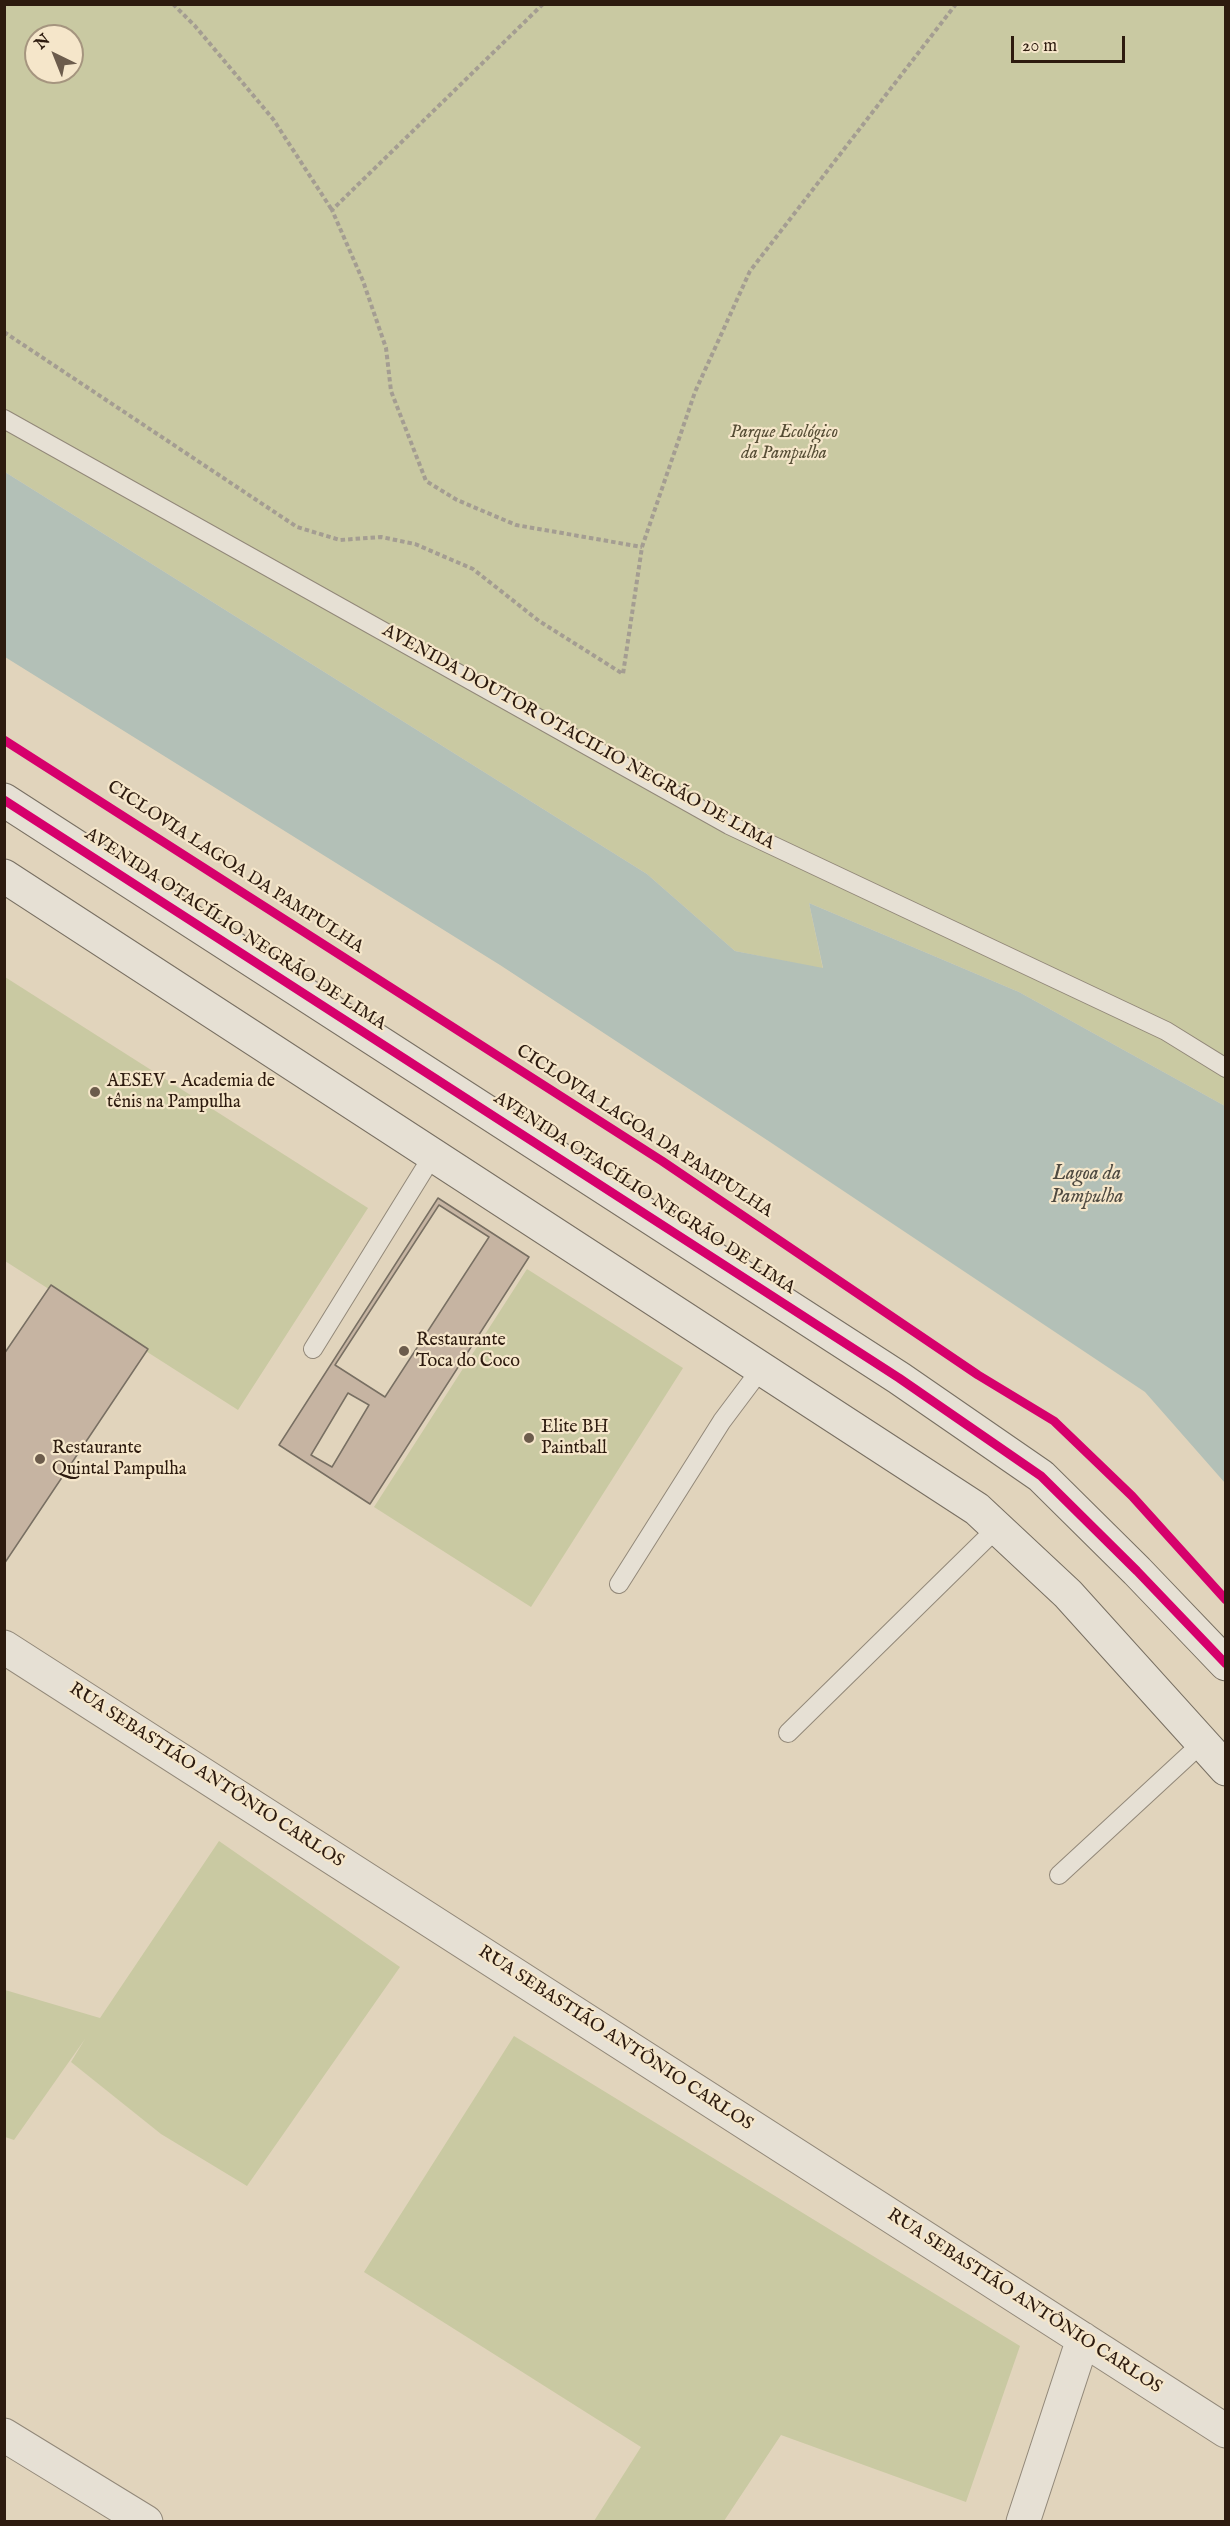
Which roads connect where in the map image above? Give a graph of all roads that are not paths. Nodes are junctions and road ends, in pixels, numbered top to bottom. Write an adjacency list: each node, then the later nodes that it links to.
1 (4, 419): 4 (lane, AVENIDA DOUTOR OTACILIO NEGRÃO DE LIMA)
2 (4, 800): 11 (street, AVENIDA OTACÍLIO NEGRÃO DE LIMA)
3 (4, 876): 5 (street)
4 (1226, 1068)
5 (433, 1155): 6 (lane); 7 (street)
6 (313, 1349)
7 (761, 1369): 8 (street); 9 (lane)
8 (997, 1528): 12 (lane); 13 (street)
9 (619, 1584)
10 (4, 1647): 16 (street, RUA SEBASTIÃO ANTÔNIO CARLOS)
11 (1226, 1664)
12 (788, 1733)
13 (1202, 1743): 14 (street); 15 (lane)
14 (1226, 1769)
15 (1059, 1875)
16 (1083, 2339): 17 (street, RUA SEBASTIÃO ANTÔNIO CARLOS); 20 (street)
17 (1226, 2431)
18 (4, 2435): 19 (street)
19 (146, 2522)
20 (1023, 2522)

